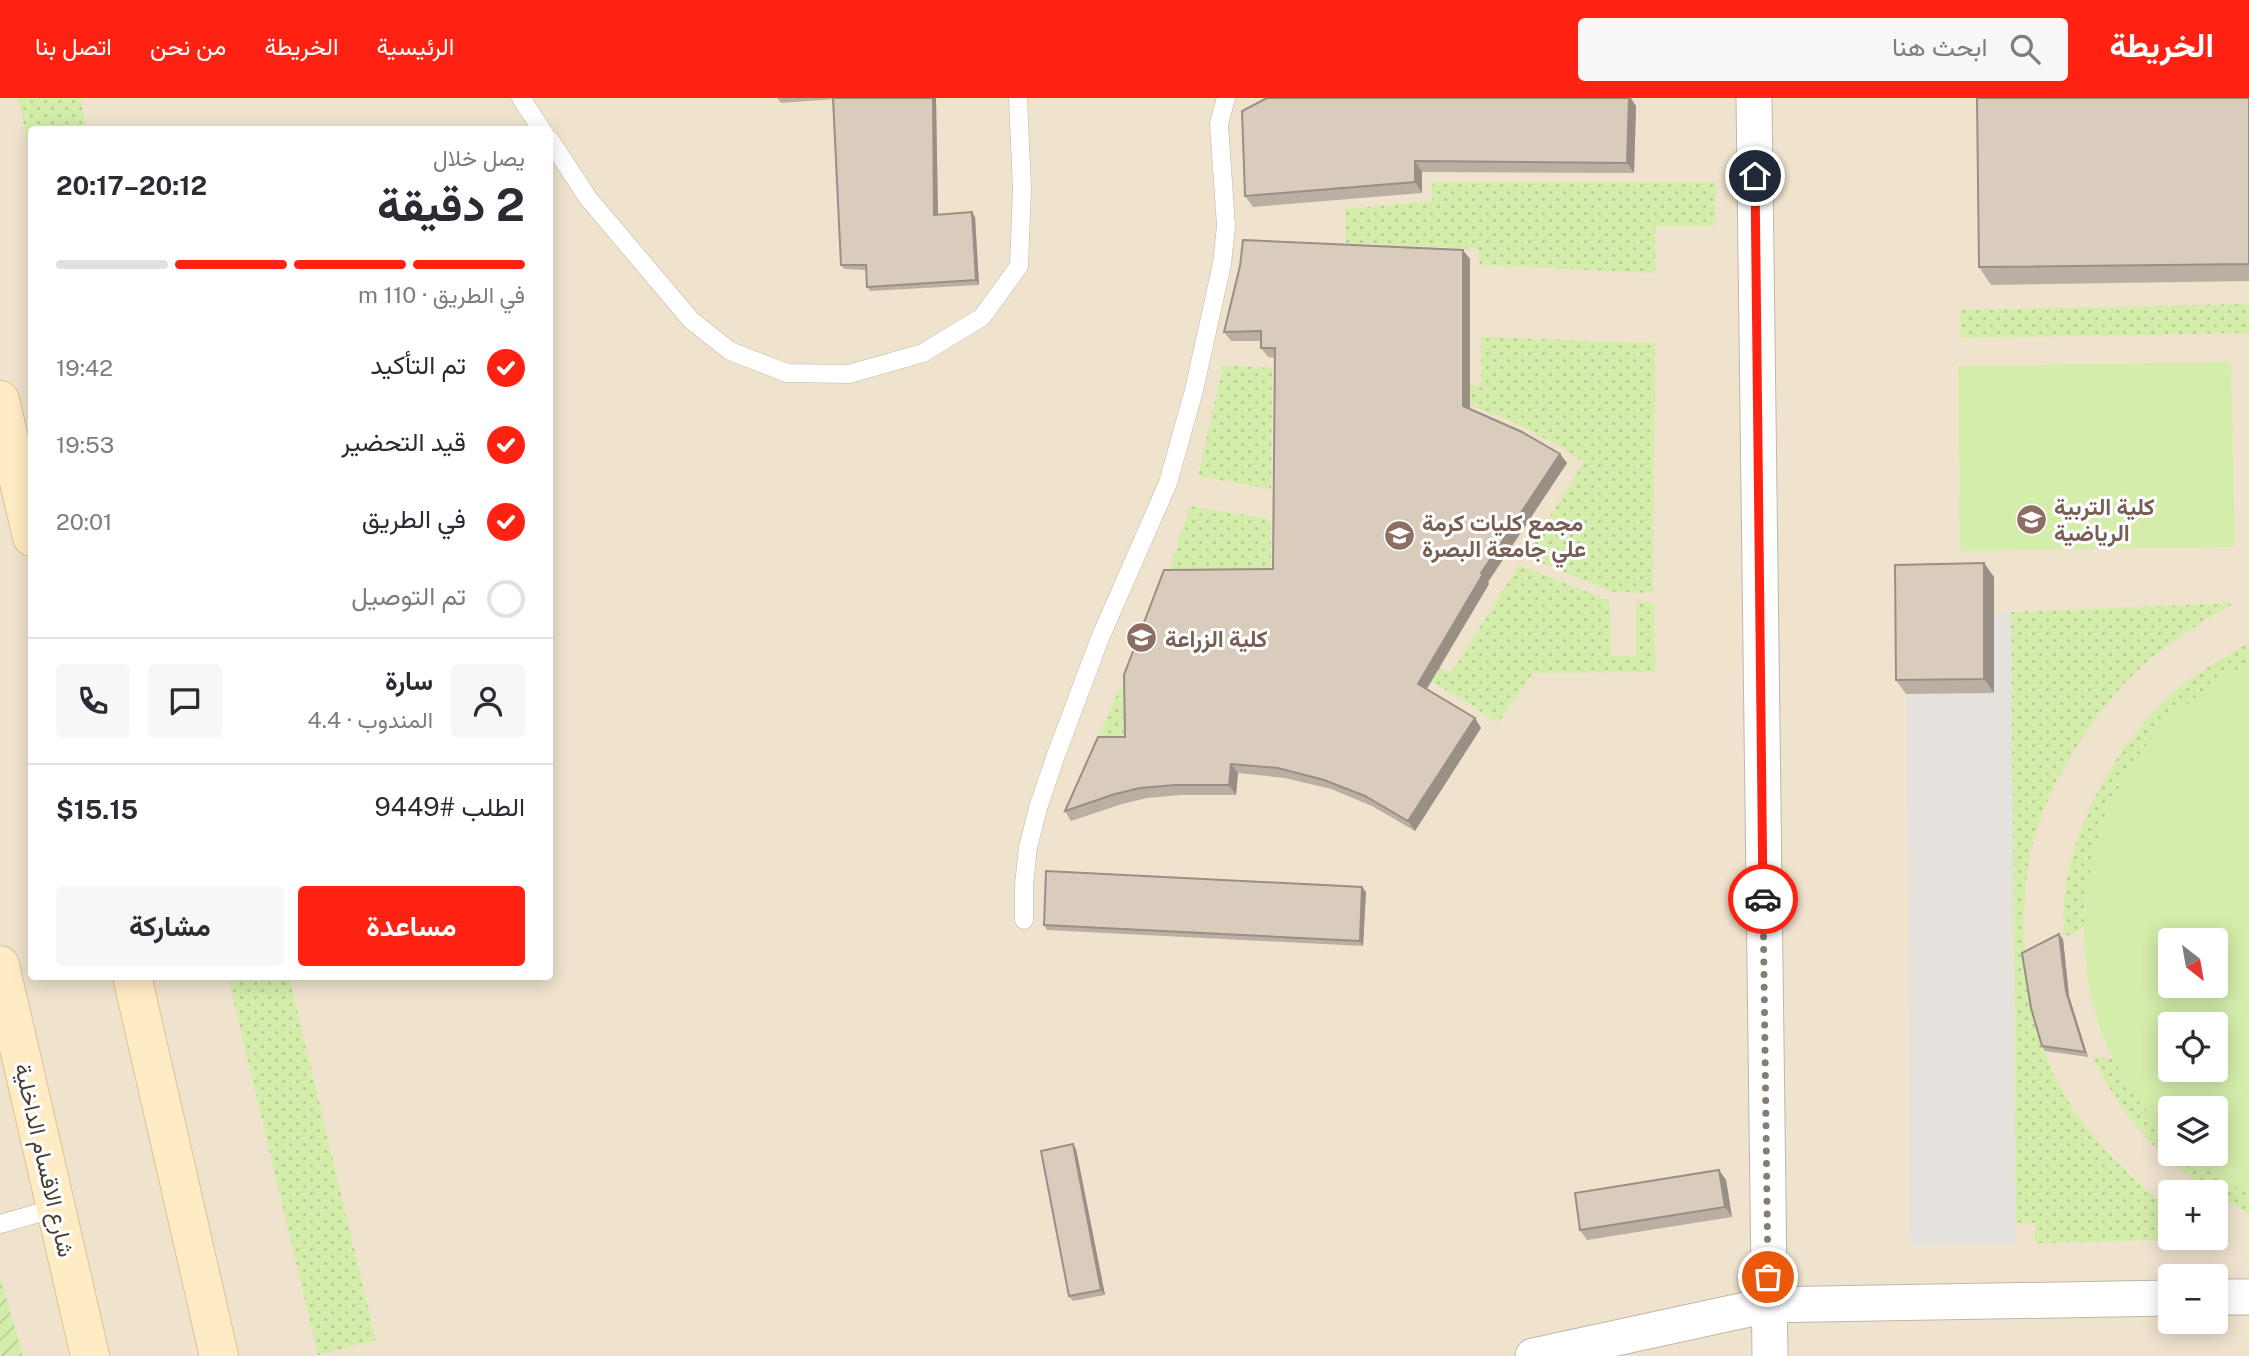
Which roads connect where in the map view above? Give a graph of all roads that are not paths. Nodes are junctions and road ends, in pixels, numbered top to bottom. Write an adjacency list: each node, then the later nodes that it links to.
1 (521, 98): 5 (lane)
2 (1018, 98): 6 (lane)
3 (1226, 98): 9 (lane)
4 (1755, 98): 17 (street)
5 (539, 126)
6 (553, 145)
7 (0, 400): 8 (street)
8 (28, 520)
9 (1024, 920)
10 (0, 965): 12 (street, شارع الاقسام الداخلية)
11 (133, 980): 19 (street)
12 (56, 1208): 13 (lane); 18 (street, شارع الاقسام الداخلية)
13 (0, 1224)
14 (2228, 1297): 15 (street)
15 (2249, 1297)
16 (2158, 1298): 17 (street)
17 (1768, 1305): 20 (street); 21 (street)
18 (90, 1356)
19 (219, 1356)
20 (1533, 1356)
21 (1770, 1356)

